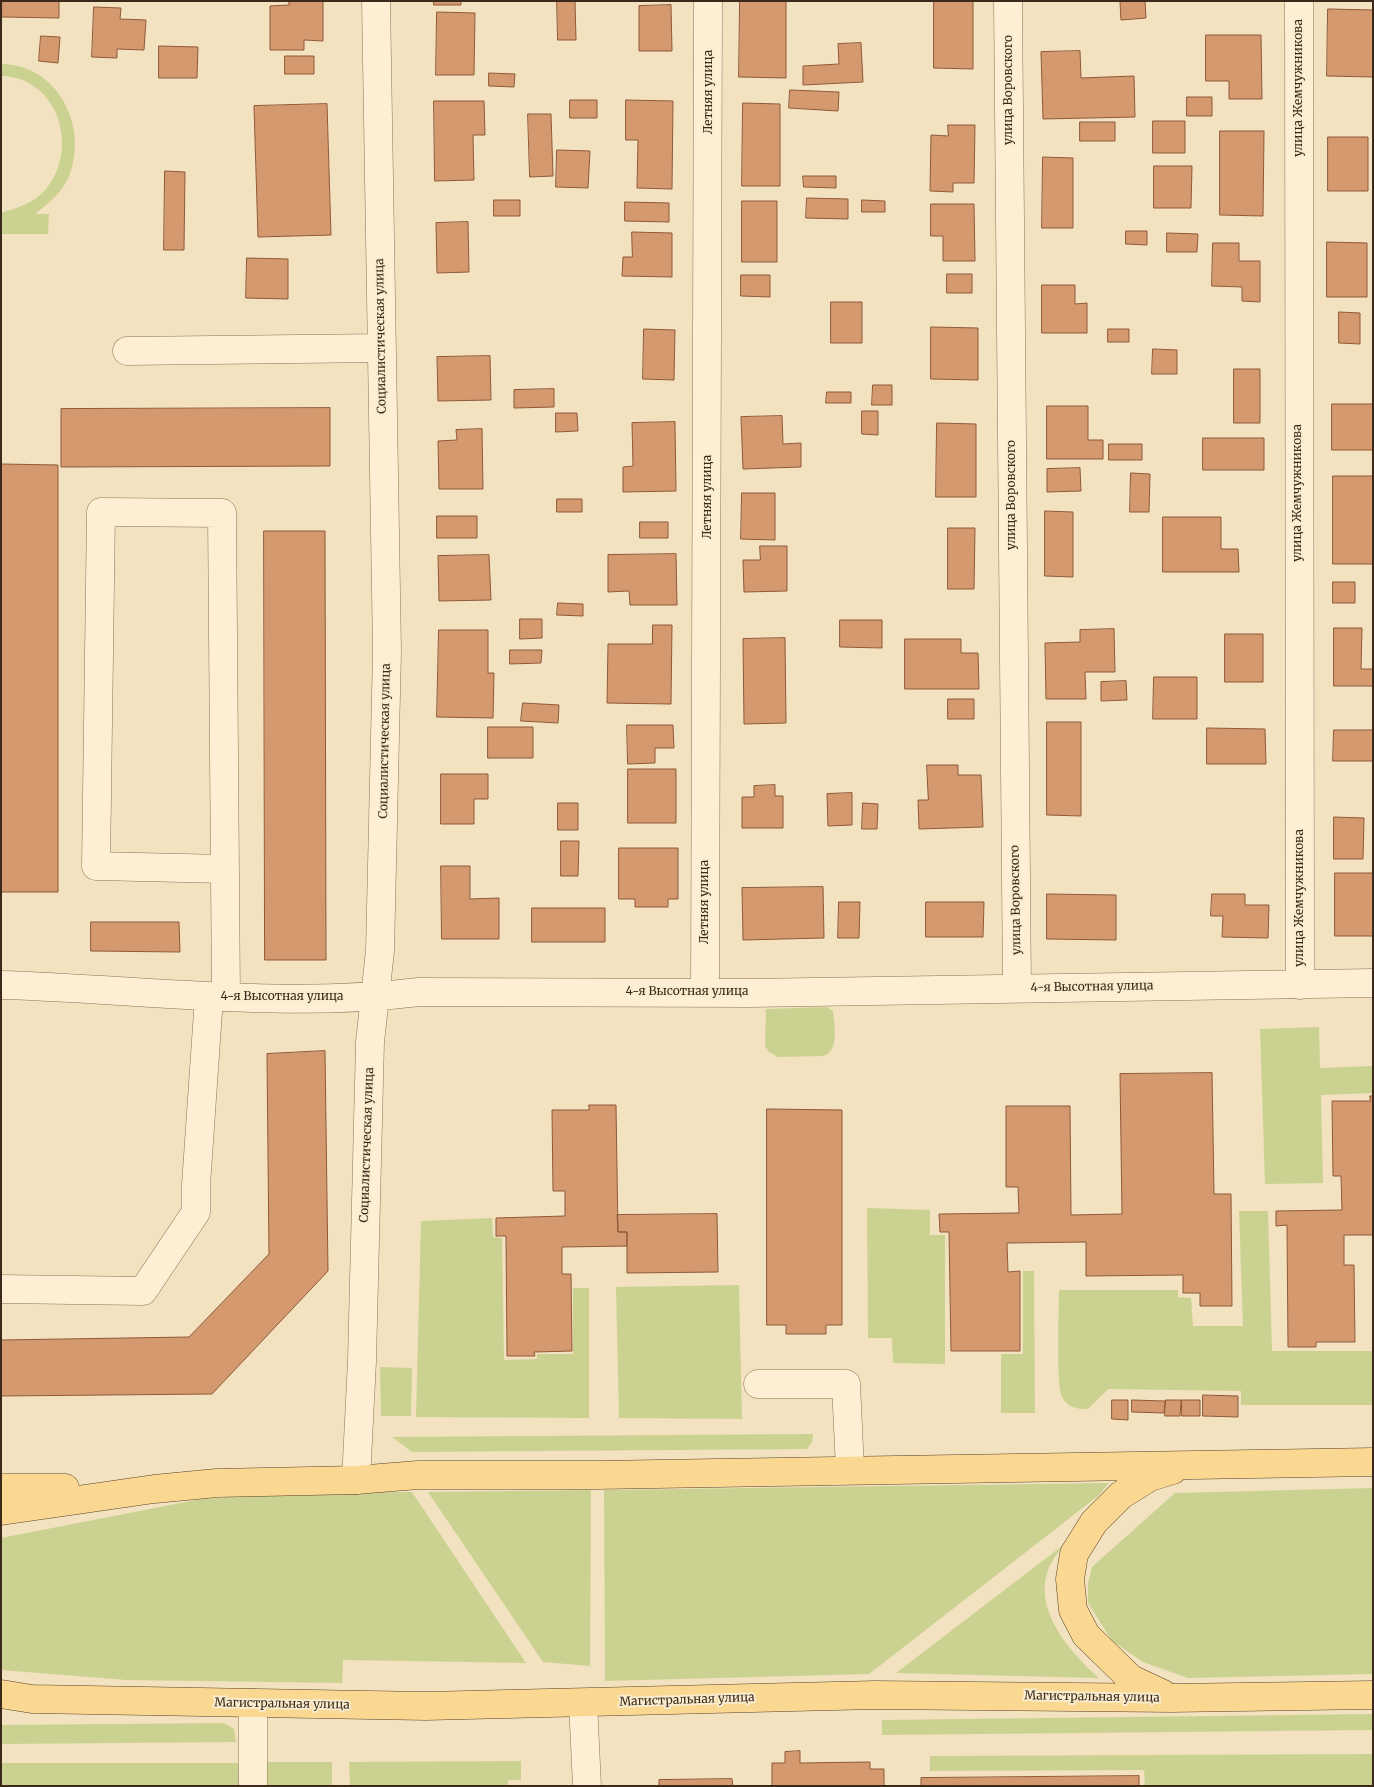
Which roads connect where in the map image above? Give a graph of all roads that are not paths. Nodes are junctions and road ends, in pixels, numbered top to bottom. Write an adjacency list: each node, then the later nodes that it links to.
1 (376, 1): 5 (street, Социалистическая улица)
2 (708, 1): 12 (street, Летняя улица)
3 (1008, 1): 11 (street, улица Воровского)
4 (1299, 1): 9 (street, улица Жемчужникова)
5 (382, 348): 6 (street); 14 (street, Социалистическая улица)
6 (127, 351)
7 (225, 869): 7 (street); 13 (street)
8 (1373, 983): 9 (street, 4-я Высотная улица)
9 (1300, 985): 11 (street, 4-я Высотная улица)
10 (1, 986): 13 (street, 4-я Высотная улица)
11 (1017, 988): 12 (street, 4-я Высотная улица)
12 (705, 992): 14 (street, 4-я Высотная улица)
13 (217, 997): 14 (street, 4-я Высотная улица); 15 (street)
14 (374, 998): 20 (street, Социалистическая улица)
15 (1, 1289)
16 (758, 1384): 19 (street)
17 (1373, 1462): 18 (main road)
18 (1193, 1464): 19 (main road); 26 (main road)
19 (850, 1470): 20 (main road)
20 (356, 1480): 22 (main road)
21 (1, 1488): 22 (main road)
22 (154, 1489): 23 (main road)
23 (1, 1511)
24 (1, 1694): 27 (main road, Магистральная улица)
25 (1373, 1695): 26 (main road, Магистральная улица)
26 (1171, 1698): 28 (main road, Магистральная улица)
27 (252, 1703): 28 (main road, Магистральная улица); 29 (street)
28 (583, 1703): 30 (street)
29 (254, 1786)
30 (587, 1786)

